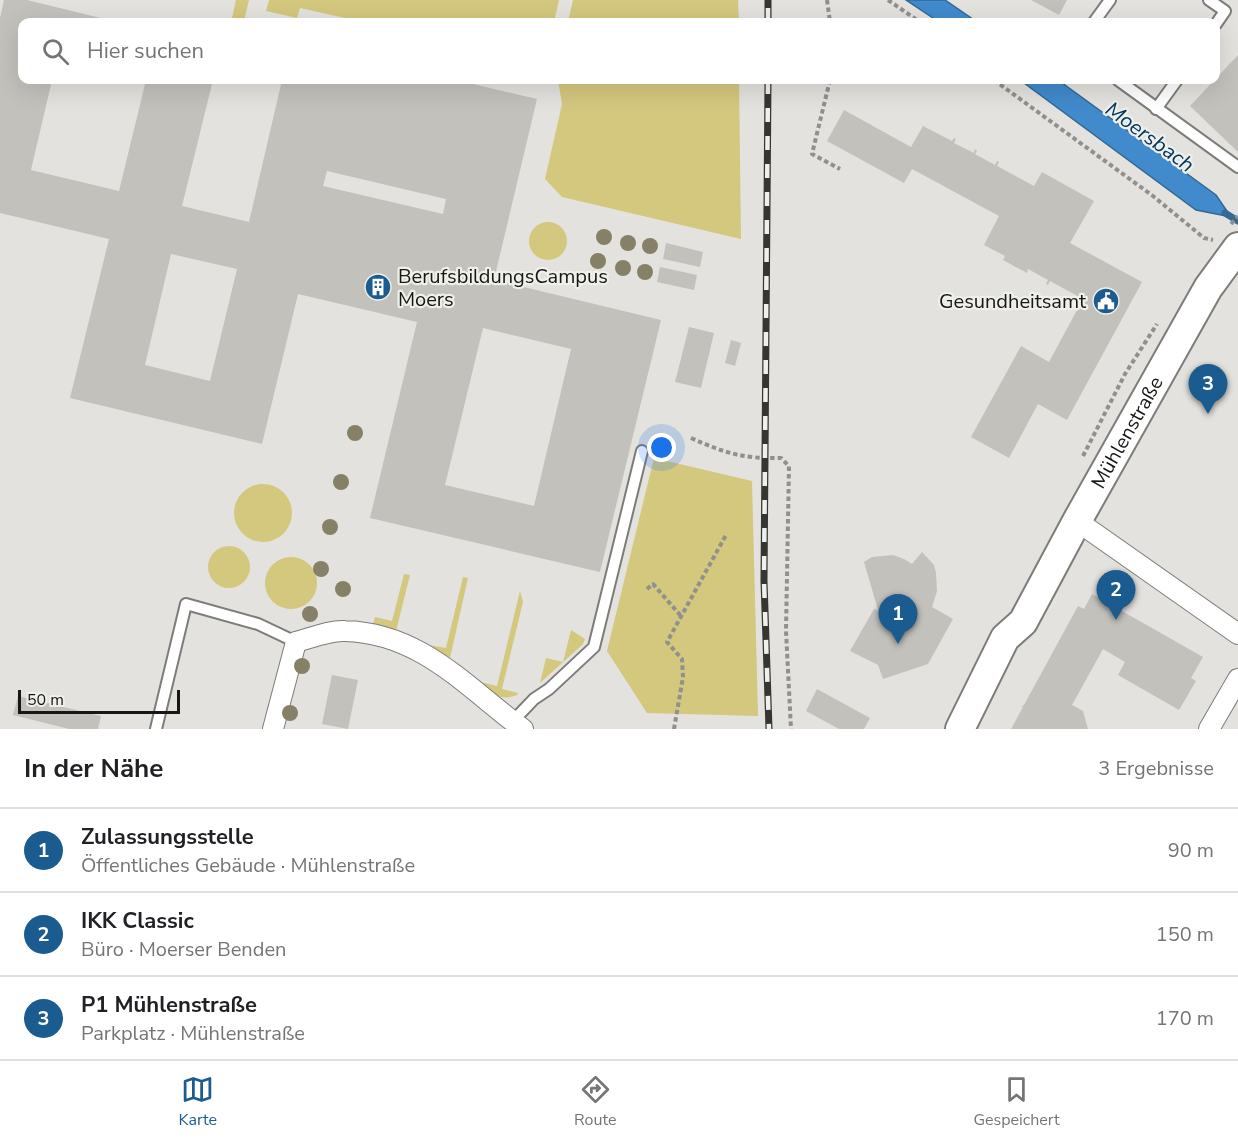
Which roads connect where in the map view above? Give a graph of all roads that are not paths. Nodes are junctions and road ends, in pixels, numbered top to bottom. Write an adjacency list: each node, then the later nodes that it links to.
1 (1110, 0): 3 (lane)
2 (1209, 0): 4 (lane)
3 (1097, 18)
4 (1219, 18)
5 (1123, 84): 7 (lane)
6 (1174, 84): 7 (lane)
7 (1156, 109): 8 (lane)
8 (1238, 167)
9 (1237, 247): 11 (main road, Mühlenstraße)
10 (642, 452): 15 (lane)
11 (1077, 521): 12 (street); 16 (main road, Mühlenstraße)
12 (1238, 634)
13 (296, 642): 15 (street); 17 (lane); 18 (street)
14 (1238, 680): 19 (street)
15 (518, 725)
16 (964, 725)
17 (156, 729)
18 (273, 729)
19 (1209, 729)

